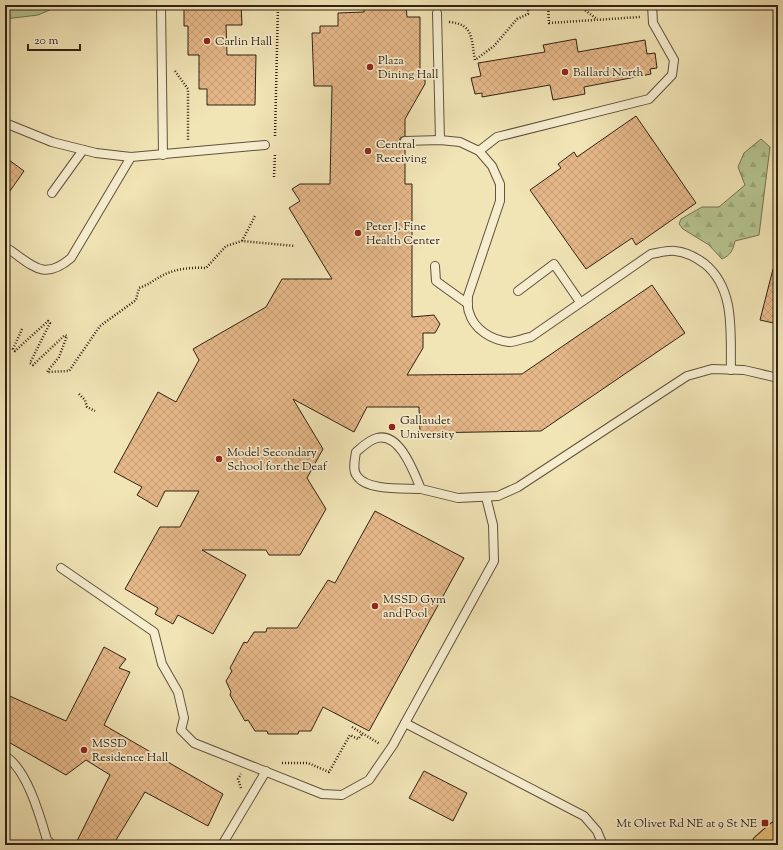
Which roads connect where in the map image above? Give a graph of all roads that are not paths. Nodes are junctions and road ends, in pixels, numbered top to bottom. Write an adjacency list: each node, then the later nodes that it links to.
1 (161, 5): 10 (lane)
2 (652, 5): 9 (lane)
3 (436, 13): 5 (lane)
4 (5, 123): 8 (lane)
5 (440, 140): 6 (lane); 9 (lane)
6 (405, 141)
7 (265, 145): 10 (lane)
8 (83, 150): 11 (lane); 12 (lane)
9 (479, 151): 17 (lane)
10 (163, 155): 11 (lane)
11 (131, 157): 13 (lane)
12 (52, 193)
13 (10, 250)
14 (435, 266): 17 (lane)
15 (518, 291): 16 (lane)
16 (580, 302): 17 (lane); 18 (lane)
17 (468, 304)
18 (730, 370): 19 (lane); 21 (lane)
19 (778, 378)
20 (422, 489): 20 (lane); 21 (lane)
21 (486, 497): 23 (lane)
22 (60, 568): 25 (lane)
23 (405, 723): 25 (lane); 29 (lane)
24 (5, 756): 27 (lane)
25 (266, 771): 28 (lane)
26 (778, 832): 30 (main road)
27 (53, 845)
28 (222, 845)
29 (603, 845)
30 (763, 845)

